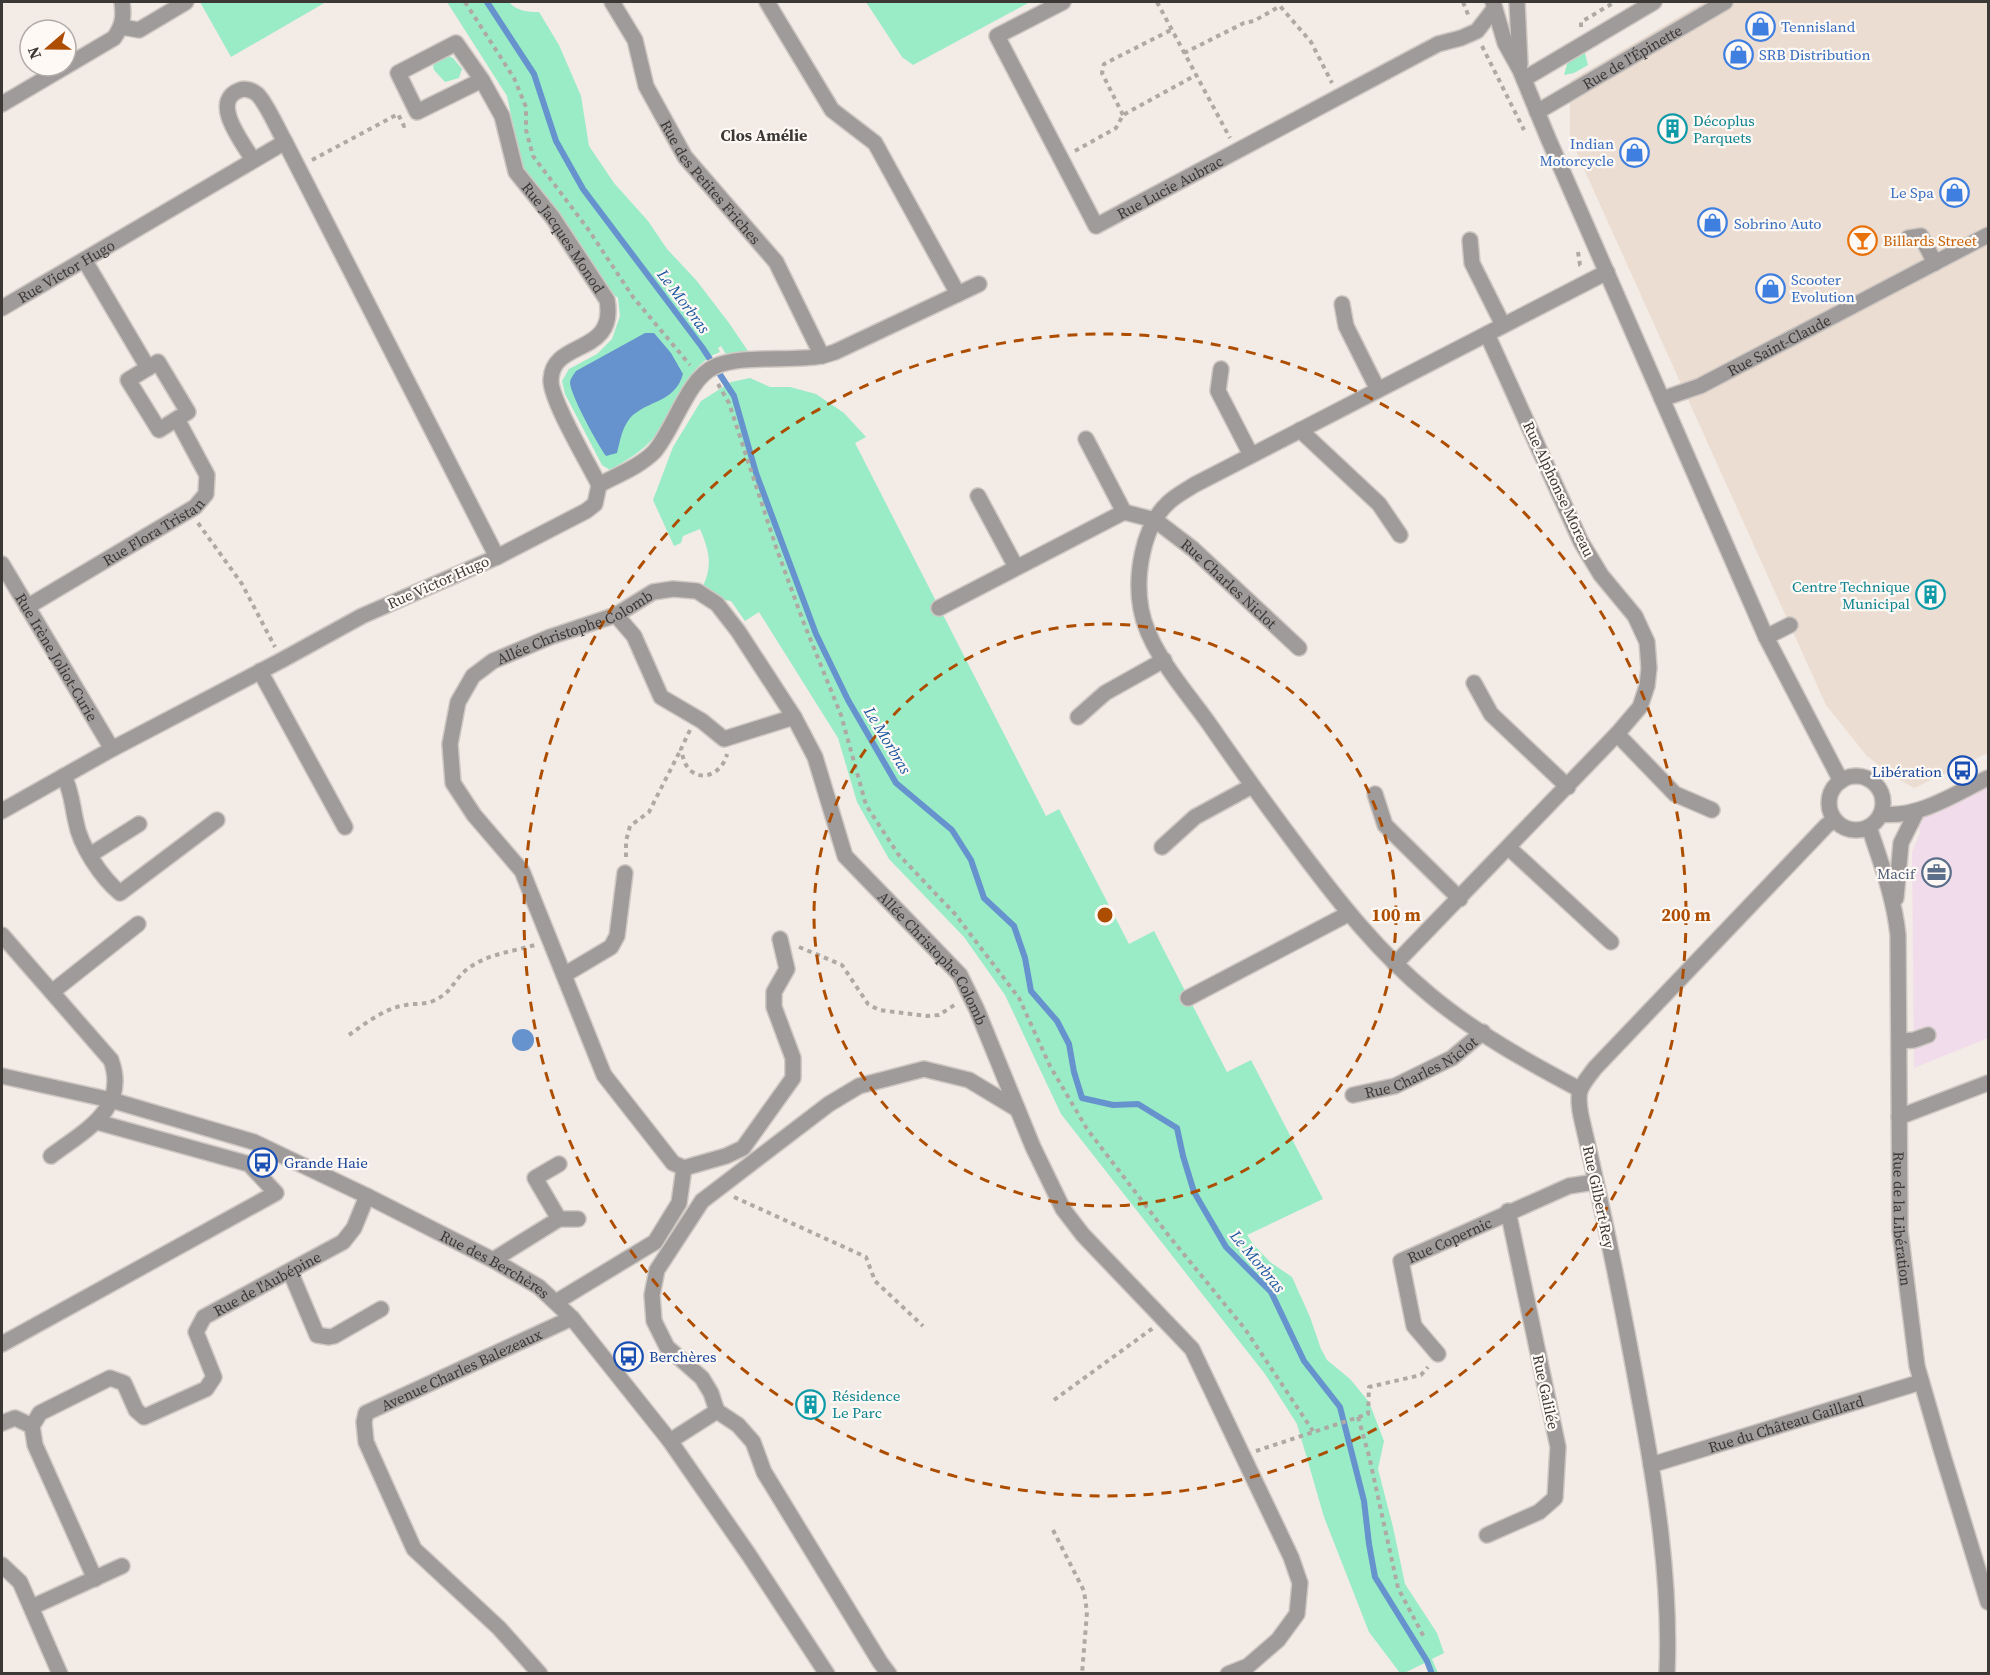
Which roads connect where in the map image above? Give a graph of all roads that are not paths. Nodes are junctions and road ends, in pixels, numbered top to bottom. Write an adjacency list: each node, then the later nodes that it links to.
1 (122, 2): 10 (street)
2 (186, 2): 10 (street)
3 (612, 2): 31 (street, Rue des Petites Friches)
4 (767, 2): 24 (street)
5 (1063, 2): 9 (street, Rue Lucie Aubrac)
6 (1517, 2): 11 (street)
7 (1654, 2): 11 (street)
8 (1725, 2): 14 (street, Rue de l'Épinette)
9 (1494, 5): 11 (street)
10 (122, 27): 13 (street)
11 (1522, 74): 14 (street)
12 (482, 80): 12 (street, Rue Jacques Monod); 40 (street, Rue Jacques Monod)
13 (2, 104)
14 (1538, 112): 22 (street)
15 (285, 142): 16 (street, Rue Victor Hugo); 16 (street, Rue Victor Hugo); 45 (street, Rue Victor Hugo)
16 (253, 160): 20 (street, Rue Victor Hugo)
17 (1989, 235): 21 (street, Rue Saint-Claude)
18 (1908, 238): 21 (street)
19 (1470, 240): 27 (street)
20 (85, 261): 26 (street, Rue Victor Hugo); 32 (street)
21 (1935, 263): 30 (street, Rue Saint-Claude)
22 (1607, 272): 27 (street, Rue Charles Niclot); 35 (street)
23 (979, 284): 24 (street)
24 (958, 294): 31 (street)
25 (1342, 304): 34 (street)
26 (2, 309)
27 (1503, 326): 28 (street, Rue Charles Niclot)
28 (1487, 334): 34 (street, Rue Charles Niclot); 59 (street, Rue Alphonse Moreau)
29 (1755, 340): 30 (street)
30 (1761, 355): 35 (street, Rue Saint-Claude)
31 (822, 356): 40 (street)
32 (148, 368): 36 (street); 36 (street)
33 (1221, 369): 39 (street)
34 (1378, 390): 37 (street, Rue Charles Niclot)
35 (1662, 399): 52 (street)
36 (177, 419): 48 (street, Rue Flora Tristan)
37 (1300, 430): 39 (street, Rue Charles Niclot); 44 (street)
38 (1086, 439): 42 (street)
39 (1251, 455): 43 (street, Rue Charles Niclot)
40 (599, 485): 45 (street)
41 (978, 496): 47 (street)
42 (1124, 512): 43 (street, Rue Charles Niclot); 47 (street)
43 (1155, 520): 53 (street, Rue Charles Niclot); 54 (street, Rue Charles Niclot)
44 (1400, 535)
45 (497, 557): 55 (street, Rue Victor Hugo)
46 (2, 564): 48 (street, Rue Irène Joliot-Curie)
47 (1016, 567): 49 (street)
48 (27, 607): 60 (street, Rue Irène Joliot-Curie)
49 (939, 608)
50 (616, 615): 57 (street); 57 (street, Allée Christophe Colomb); 88 (street, Allée Christophe Colomb)
51 (1790, 625): 52 (street)
52 (1766, 637): 63 (street)
53 (1299, 648)
54 (1164, 660): 58 (street); 64 (street, Rue Charles Niclot)
55 (260, 671): 60 (street, Rue Victor Hugo); 74 (street)
56 (1474, 683): 65 (street)
57 (794, 717): 99 (street, Allée Christophe Colomb)
58 (1078, 717)
59 (1617, 734): 65 (street, Rue Alphonse Moreau); 67 (street)
60 (112, 749): 61 (street, Rue Victor Hugo)
61 (64, 776): 68 (street, Rue Victor Hugo); 78 (street)
62 (1989, 778): 69 (street)
63 (1841, 781): 70 (street); 72 (street)
64 (1252, 786): 76 (street); 82 (street, Rue Charles Niclot)
65 (1568, 787): 77 (street, Rue Alphonse Moreau)
66 (1375, 794): 80 (street)
67 (1712, 810)
68 (2, 811)
69 (1917, 811): 70 (street); 81 (street)
70 (1881, 814): 75 (street)
71 (217, 820): 78 (street)
72 (1834, 820): 75 (street); 96 (street)
73 (139, 824): 78 (street)
74 (345, 827)
75 (1869, 827): 81 (street, Rue de la Libération)
76 (1162, 847)
77 (1509, 848): 80 (street, Rue Alphonse Moreau); 86 (street)
78 (90, 855)
79 (626, 873): 88 (street)
80 (1460, 899): 87 (street, Rue Alphonse Moreau)
81 (1895, 910): 93 (street, Rue de la Libération)
82 (1348, 914): 87 (street, Rue Charles Niclot); 90 (street)
83 (138, 924): 89 (street)
84 (2, 935): 89 (street)
85 (780, 939): 104 (street)
86 (1611, 942)
87 (1395, 964): 91 (street, Rue Charles Niclot)
88 (564, 975): 104 (street, Allée Christophe Colomb)
89 (52, 992): 98 (street)
90 (1188, 998)
91 (1483, 1032): 96 (street, Rue Charles Niclot); 97 (street, Rue Charles Niclot)
92 (1928, 1035): 93 (street)
93 (1900, 1041): 100 (street, Rue de la Libération)
94 (2, 1076): 98 (street, Rue des Berchères)
95 (1989, 1083): 100 (street)
96 (1579, 1089): 105 (street, Rue Gilbert Rey)
97 (1353, 1095)
98 (111, 1100): 101 (street); 106 (street, Rue des Berchères)
99 (1017, 1109): 118 (street); 133 (street, Allée Christophe Colomb)
100 (1899, 1117): 117 (street, Rue de la Libération)
101 (97, 1122): 102 (street); 115 (street)
102 (51, 1156)
103 (559, 1164): 108 (street)
104 (684, 1168): 112 (street)
105 (1595, 1182): 107 (street, Rue Copernic); 122 (street, Rue Gilbert Rey)
106 (368, 1196): 110 (street, Rue des Berchères); 111 (street, Rue de l'Aubépine)
107 (1508, 1211): 116 (street, Rue Copernic); 123 (street, Rue Galilée)
108 (559, 1219): 109 (street); 110 (street)
109 (578, 1219)
110 (492, 1260): 112 (street, Rue des Berchères)
111 (290, 1271): 113 (street); 120 (street, Rue de l'Aubépine)
112 (556, 1302): 114 (street, Rue des Berchères)
113 (381, 1308)
114 (572, 1318): 121 (street, Rue des Berchères); 130 (street, Avenue Charles Balezeaux)
115 (2, 1344)
116 (1438, 1354)
117 (1921, 1382): 122 (street, Rue du Château Gaillard); 127 (street, Rue de la Libération)
118 (717, 1411): 121 (street); 132 (street)
119 (2, 1423): 120 (street)
120 (33, 1426): 126 (street)
121 (670, 1441): 131 (street, Rue des Berchères)
122 (1652, 1465): 134 (street, Rue Gilbert Rey)
123 (1487, 1535)
124 (2, 1565): 128 (street)
125 (123, 1566): 126 (street)
126 (95, 1579): 128 (street)
127 (1989, 1602)
128 (32, 1607): 129 (street)
129 (60, 1674)
130 (540, 1674)
131 (827, 1674)
132 (889, 1674)
133 (1228, 1674)
134 (1667, 1674)

